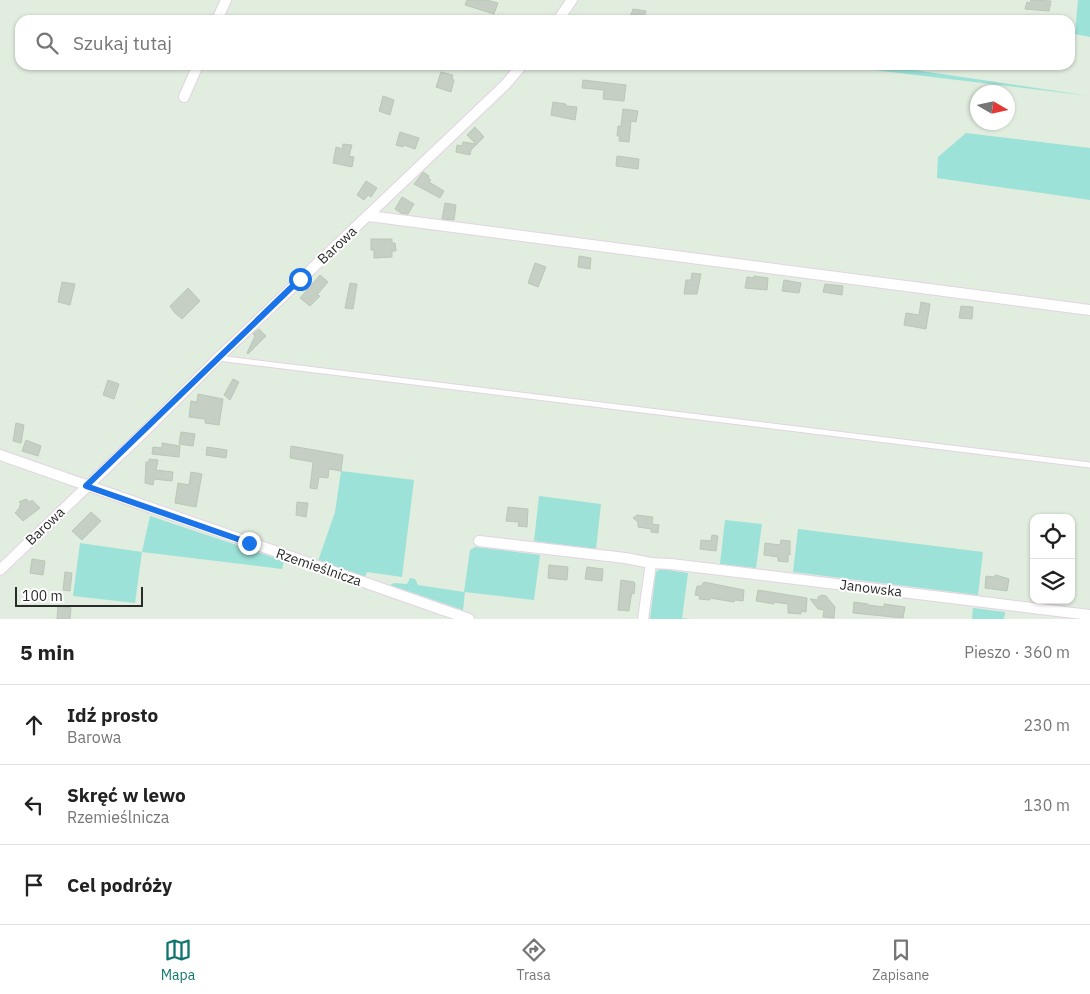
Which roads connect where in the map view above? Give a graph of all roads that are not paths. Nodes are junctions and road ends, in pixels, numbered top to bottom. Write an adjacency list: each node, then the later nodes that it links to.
1 (226, 0): 3 (street)
2 (572, 0): 4 (street)
3 (219, 15)
4 (562, 15)
5 (196, 70): 7 (street)
6 (518, 70): 8 (street, Barowa)
7 (184, 97)
8 (369, 216): 9 (street); 10 (street, Barowa)
9 (1090, 310)
10 (218, 358): 12 (lane); 13 (street, Barowa)
11 (0, 455): 13 (street, Rzemieślnicza)
12 (1090, 465)
13 (86, 486): 16 (street, Barowa); 18 (street, Rzemieślnicza)
14 (480, 541): 15 (street, Janowska)
15 (651, 563): 17 (street, Janowska); 19 (street)
16 (0, 570)
17 (1090, 615)
18 (469, 619)
19 (642, 619)

